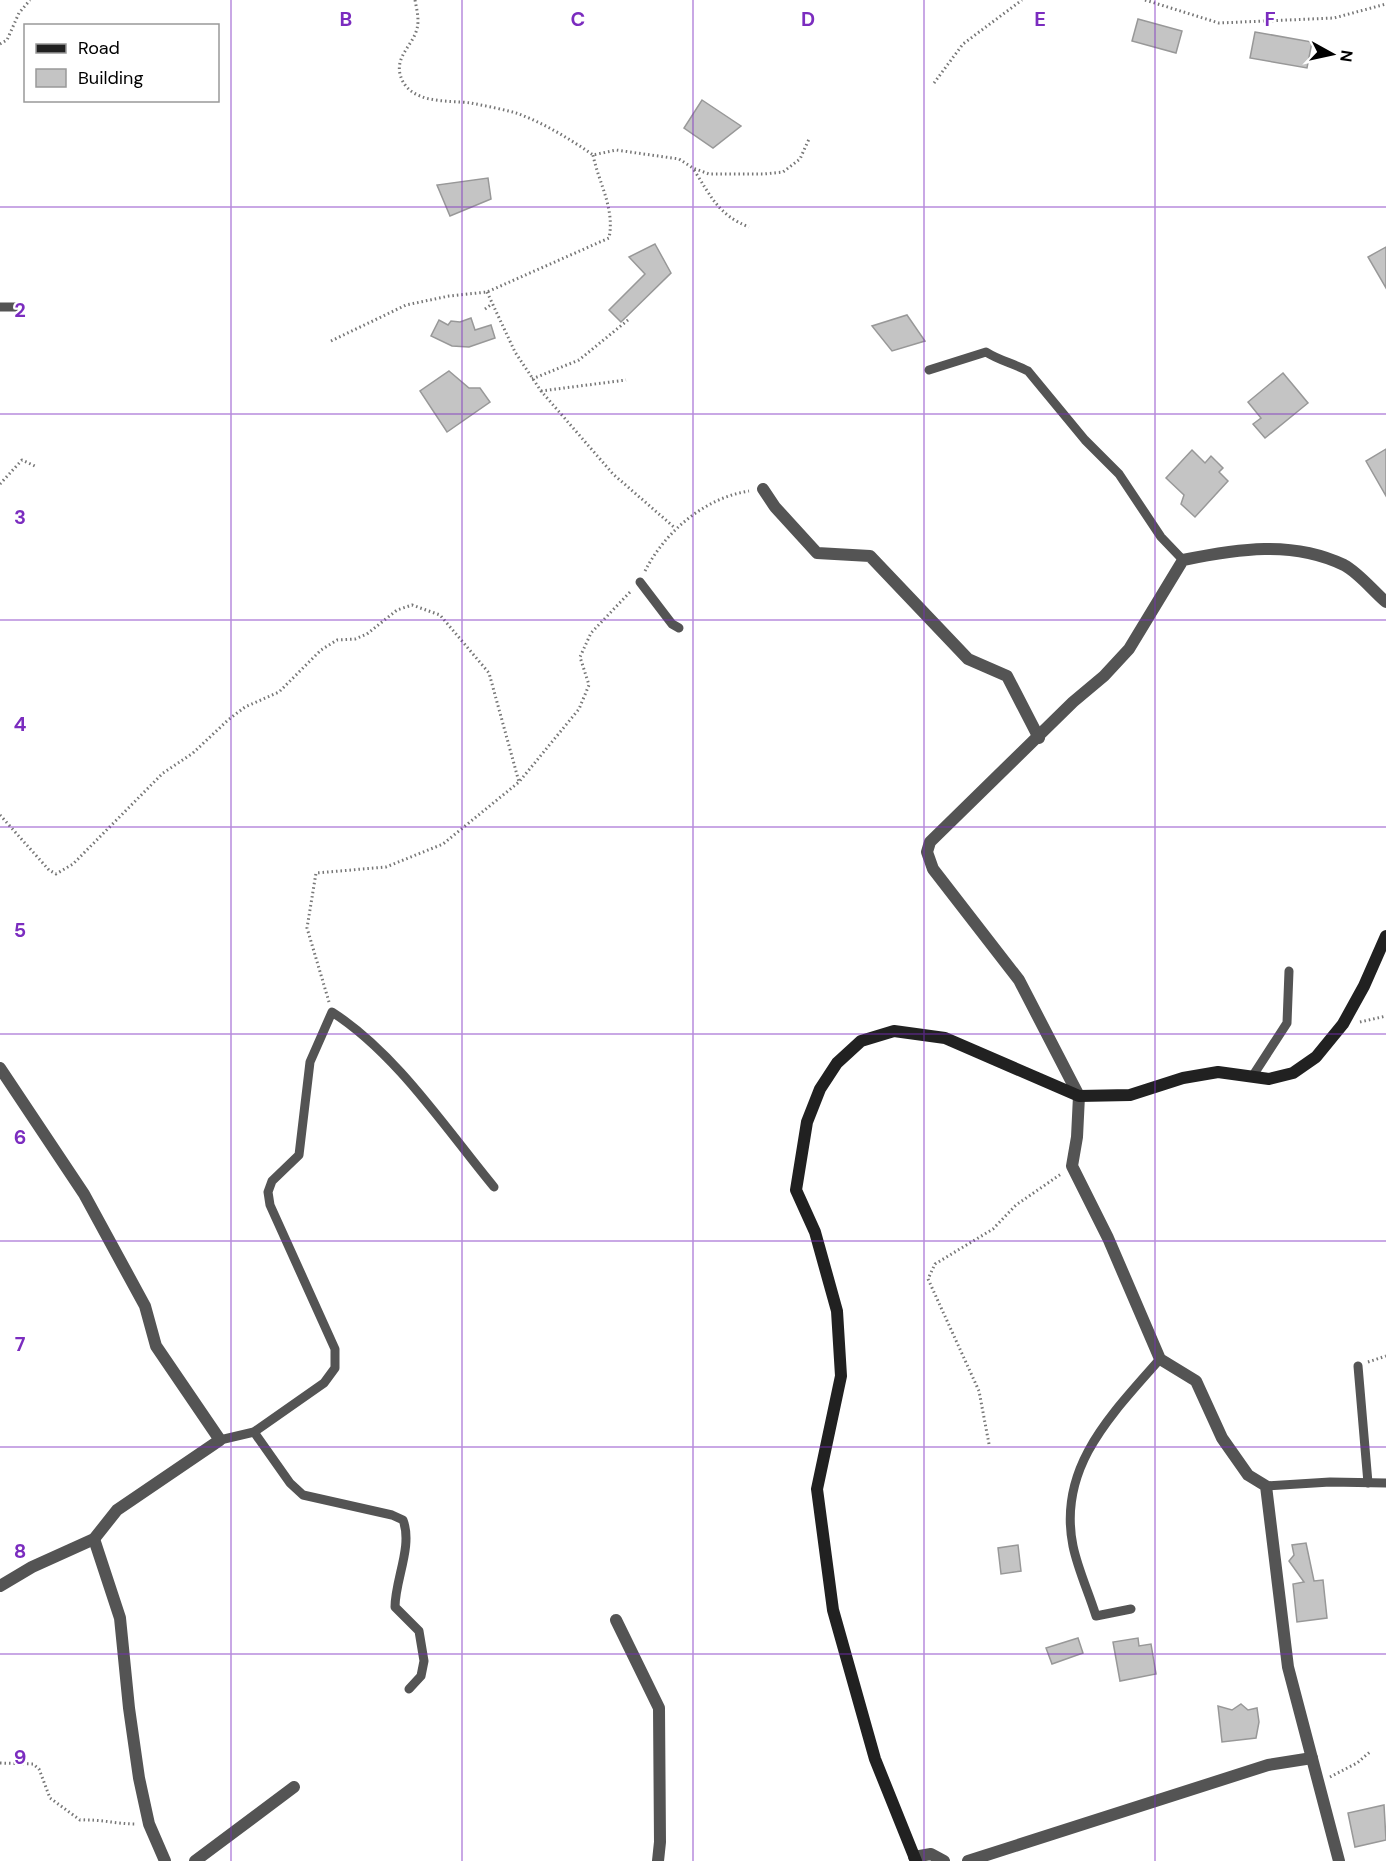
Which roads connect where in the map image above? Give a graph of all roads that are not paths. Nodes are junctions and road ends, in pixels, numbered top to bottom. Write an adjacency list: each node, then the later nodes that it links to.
1 (0, 307): 2 (lane)
2 (18, 307)
3 (928, 370): 5 (lane)
4 (763, 489): 9 (street)
5 (1183, 560): 7 (street); 9 (street)
6 (640, 582): 8 (lane)
7 (1386, 602)
8 (680, 628)
9 (1039, 738): 14 (street)
10 (1386, 936): 13 (street)
11 (1289, 971): 13 (lane)
12 (0, 1068): 19 (street)
13 (1252, 1077): 14 (street)
14 (1079, 1095): 16 (street); 30 (street)
15 (494, 1187): 18 (lane)
16 (1160, 1359): 22 (street); 25 (lane)
17 (1358, 1365): 20 (lane)
18 (254, 1432): 19 (lane); 27 (lane)
19 (220, 1440): 23 (street)
20 (1368, 1483): 21 (lane); 22 (lane)
21 (1386, 1483)
22 (1266, 1486): 28 (street)
23 (94, 1539): 24 (street); 31 (street)
24 (0, 1586)
25 (1131, 1609)
26 (616, 1620): 33 (street)
27 (409, 1689)
28 (1312, 1758): 35 (street); 36 (street)
29 (294, 1787): 32 (street)
30 (915, 1859): 34 (street)
31 (165, 1861)
32 (195, 1861)
33 (658, 1861)
34 (944, 1861)
35 (968, 1861)
36 (1339, 1861)

